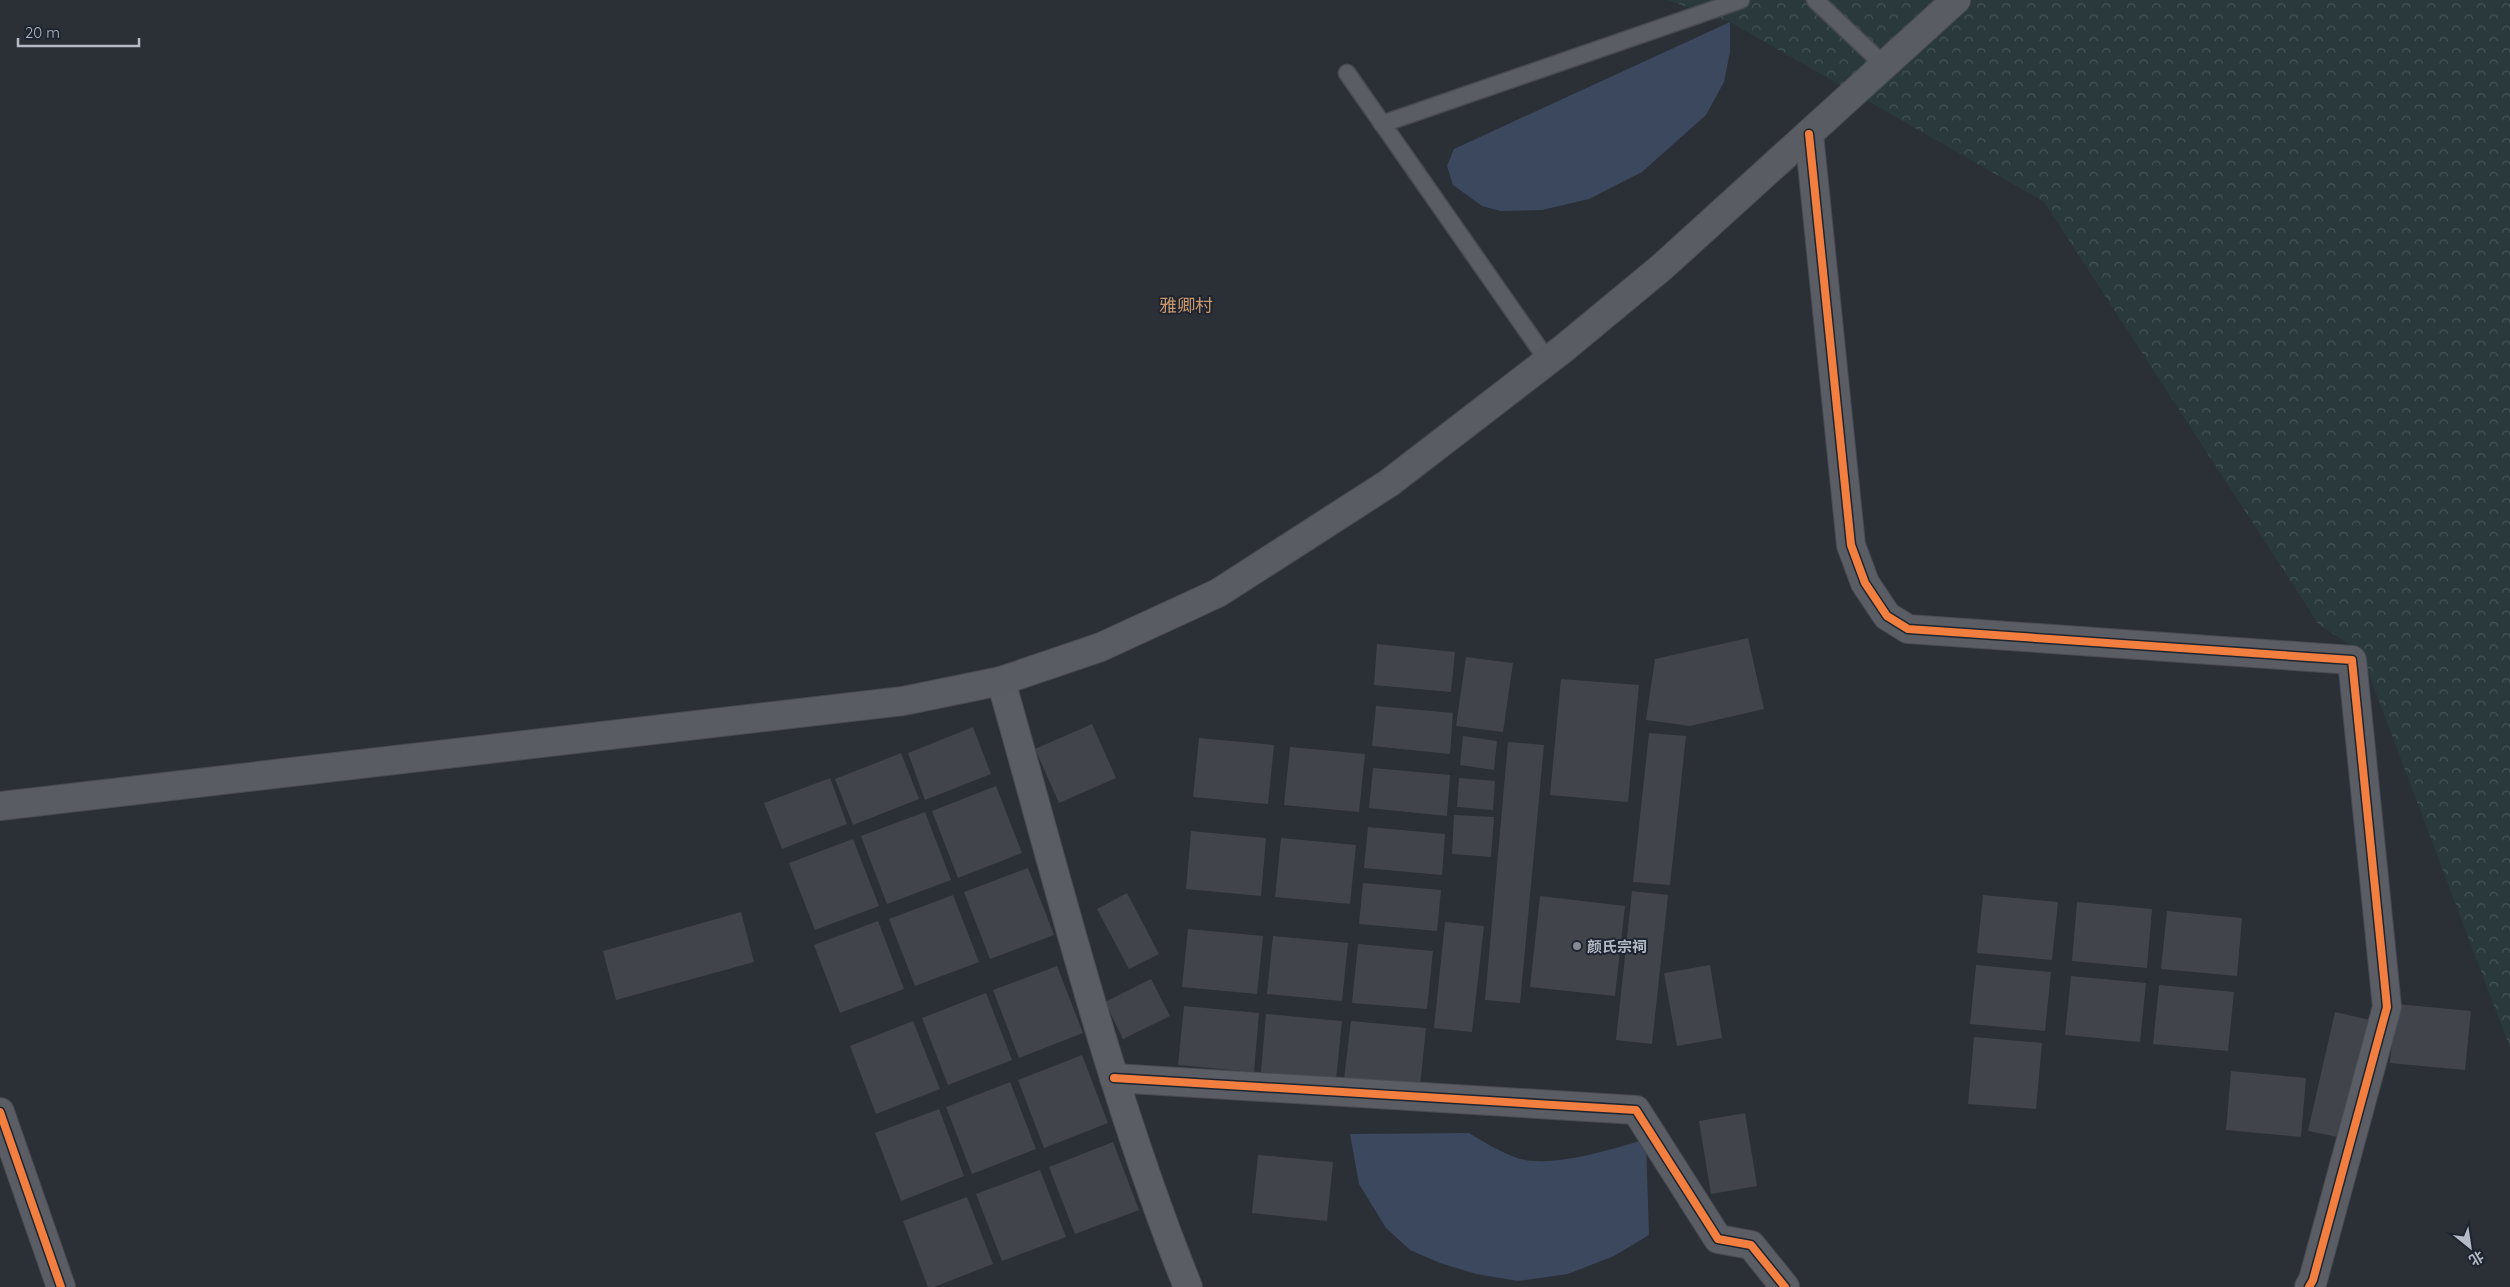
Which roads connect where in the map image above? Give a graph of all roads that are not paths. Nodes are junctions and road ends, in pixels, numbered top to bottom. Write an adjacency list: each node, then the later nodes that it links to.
1 (1741, 0): 6 (lane)
2 (1815, 0): 4 (lane)
3 (1956, 0): 4 (main road)
4 (1884, 65): 7 (main road)
5 (1347, 73): 6 (lane)
6 (1382, 124): 8 (lane)
7 (1809, 134): 8 (main road); 16 (street)
8 (1548, 361): 9 (main road)
9 (1001, 681): 10 (main road); 11 (street)
10 (0, 806)
11 (1114, 1078): 14 (street); 15 (street)
12 (0, 1112): 13 (street)
13 (60, 1287)
14 (1188, 1287)
15 (1785, 1287)
16 (2309, 1287)

